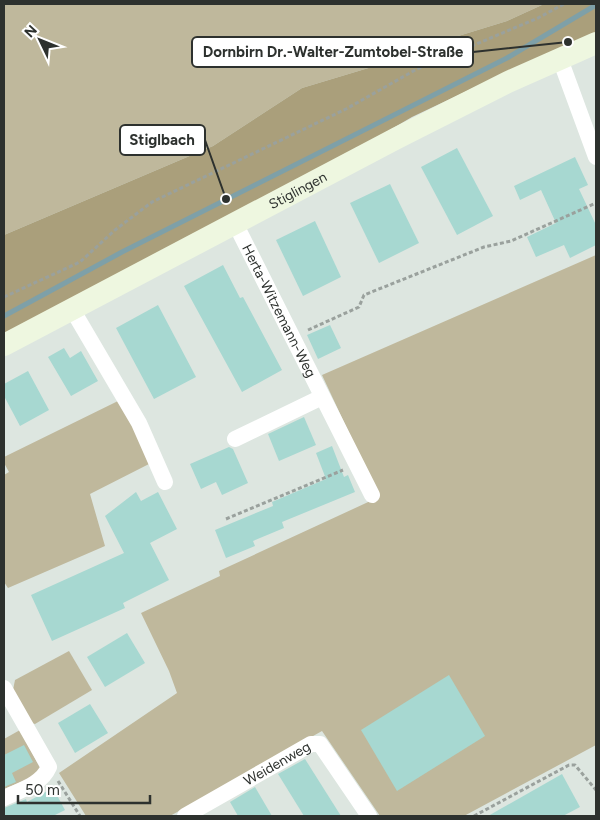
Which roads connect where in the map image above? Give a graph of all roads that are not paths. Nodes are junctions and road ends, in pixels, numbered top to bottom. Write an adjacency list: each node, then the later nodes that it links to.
1 (596, 43): 2 (main road, Stiglingen)
2 (560, 59): 3 (street); 4 (main road, Stiglingen)
3 (596, 158)
4 (236, 225): 5 (main road, Stiglingen); 7 (street, Herta-Witzemann-Weg)
5 (72, 309): 6 (main road, Stiglingen); 9 (street)
6 (4, 345)
7 (322, 397): 8 (street); 10 (street, Herta-Witzemann-Weg)
8 (236, 439)
9 (165, 482)
10 (372, 495)
11 (4, 688): 12 (street)
12 (4, 798)
13 (185, 816): 14 (street, Weidenweg)
14 (369, 816)

